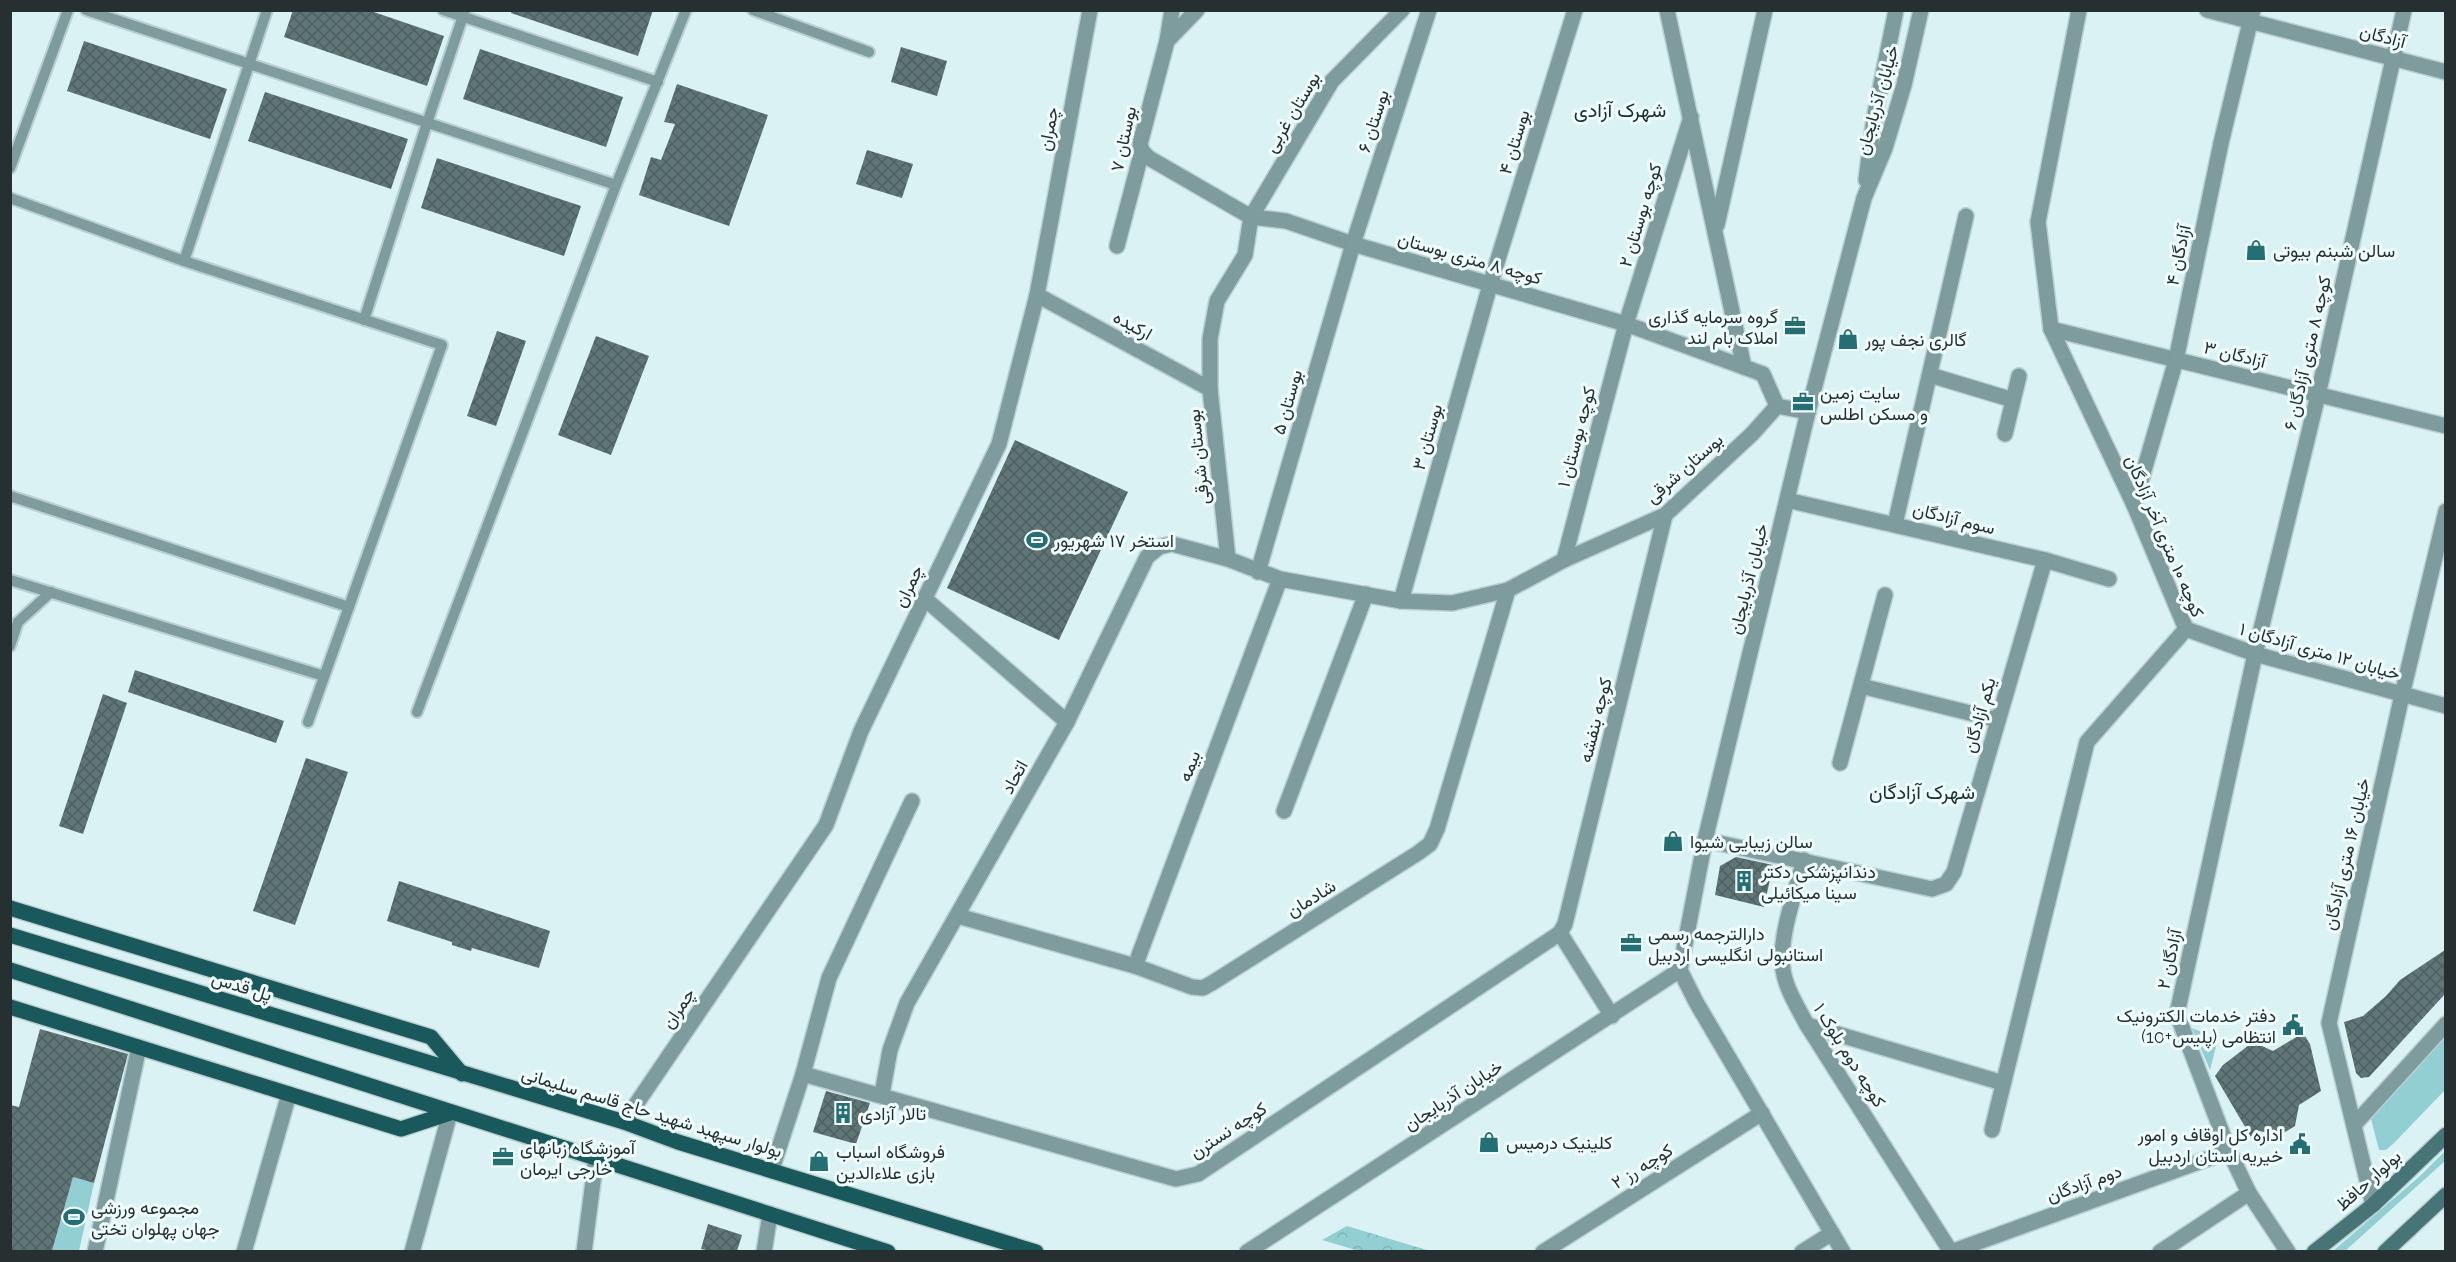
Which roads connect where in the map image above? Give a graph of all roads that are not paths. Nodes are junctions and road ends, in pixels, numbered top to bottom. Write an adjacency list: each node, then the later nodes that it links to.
1 (68, 10): 31 (lane)
2 (86, 10): 25 (lane)
3 (267, 10): 25 (lane)
4 (443, 10): 20 (lane)
5 (686, 10): 27 (lane)
6 (753, 10): 23 (lane)
7 (1090, 10): 42 (street, چمران)
8 (1172, 10): 22 (street, بوستان ۷)
9 (1197, 10): 22 (street, بوستان ۷)
10 (1402, 10): 36 (street, بوستان غربی)
11 (1430, 10): 38 (street, بوستان ۶)
12 (1575, 10): 41 (street, بوستان ۴)
13 (1667, 10): 28 (street)
14 (1765, 10): 37 (street)
15 (1896, 10): 33 (street, خیابان آذربایجان)
16 (1922, 10): 33 (street, خیابان آذربایجان)
17 (2079, 10): 45 (street, کوچه ۱۰ متری آخر آزادگان)
18 (2207, 10): 21 (street, آزادگان)
19 (2403, 10): 24 (street)
20 (464, 14): 27 (lane); 29 (lane)
21 (2252, 16): 24 (street, آزادگان); 46 (street, آزادگان ۴)
22 (1167, 41): 30 (street, بوستان ۷)
23 (869, 52)
24 (2392, 59): 26 (street, آزادگان); 51 (street, کوچه ۸ متری آزادگان ۶)
25 (249, 64): 29 (lane); 40 (lane)
26 (2445, 72)
27 (658, 82): 32 (lane)
28 (1691, 117): 37 (street); 44 (street, کوچه بوستان ۲)
29 (427, 123): 32 (lane); 43 (lane)
30 (1142, 151): 36 (street, کوچه ۸ متری بوستان); 39 (street, بوستان ۷)
31 (10, 168)
32 (616, 185): 84 (lane)
33 (1864, 198): 54 (street, خیابان آذربایجان)
34 (12, 202): 40 (lane)
35 (1966, 216): 48 (street)
36 (1251, 217): 38 (street, کوچه ۸ متری بوستان); 50 (street, بوستان شرقی)
37 (1716, 231): 47 (street)
38 (1353, 244): 41 (street, کوچه ۸ متری بوستان); 66 (street, بوستان ۵)
39 (1117, 246)
40 (184, 261): 43 (lane)
41 (1490, 285): 44 (street, کوچه ۸ متری بوستان); 75 (street, بوستان ۳)
42 (1036, 295): 50 (street, ارکیده); 74 (street, چمران)
43 (364, 320): 76 (lane)
44 (1626, 324): 47 (street, کوچه ۸ متری بوستان); 64 (street, کوچه بوستان ۱)
45 (2051, 328): 46 (street, آزادگان ۳); 59 (street, کوچه ۱۰ متری آخر آزادگان)
46 (2176, 360): 51 (street, آزادگان ۳); 59 (street, آزادگان ۴)
47 (1744, 367): 53 (street, کوچه ۸ متری بوستان)
48 (1930, 375): 52 (street); 62 (street)
49 (2019, 376): 52 (street)
50 (1210, 389): 63 (street, بوستان شرقی)
51 (2318, 395): 55 (street, آزادگان ۳); 79 (street, کوچه ۸ متری آزادگان ۶)
52 (2013, 400): 56 (street)
53 (1777, 406): 54 (street); 61 (street, بوستان شرقی)
54 (1808, 412): 58 (street, خیابان آذربایجان)
55 (2445, 426)
56 (2005, 434)
57 (10, 496): 76 (lane)
58 (1787, 500): 62 (street, سوم آزادگان); 91 (street, خیابان آذربایجان)
59 (2134, 505): 77 (street, کوچه ۱۰ متری آخر آزادگان)
60 (2445, 511): 82 (street, خیابان ۱۶ متری آزادگان)
61 (1665, 515): 64 (street, بوستان شرقی); 95 (street, کوچه بنفشه)
62 (1895, 524): 65 (street, سوم آزادگان)
63 (1228, 559): 66 (street, بوستان شرقی); 87 (street, اتحاد)
64 (1564, 560): 70 (street, بوستان شرقی)
65 (2045, 560): 68 (street, سوم آزادگان); 85 (street, یکم آزادگان)
66 (1258, 572): 67 (street, بوستان شرقی)
67 (1280, 579): 72 (street, بوستان شرقی); 97 (street, بیمه)
68 (2109, 579)
69 (10, 580): 71 (lane)
70 (1508, 590): 75 (street, بوستان شرقی); 97 (street, شادمان)
71 (51, 592): 78 (lane); 80 (lane)
72 (1366, 594): 75 (street, بوستان شرقی); 90 (street)
73 (1885, 595): 81 (street)
74 (924, 598): 87 (street); 112 (street, چمران)
75 (1401, 601)
76 (349, 607): 80 (lane)
77 (2186, 629): 79 (street, خیابان ۱۲ متری آزادگان ۱); 107 (street, کوچه ۱۰ متری آخر آزادگان)
78 (10, 646)
79 (2255, 654): 82 (street, خیابان ۱۲ متری آزادگان ۱); 116 (street, آزادگان ۲)
80 (324, 676): 86 (lane)
81 (1861, 686): 85 (street); 88 (street)
82 (2402, 695): 83 (street, خیابان ۱۲ متری آزادگان ۱); 113 (street, خیابان ۱۶ متری آزادگان)
83 (2445, 706)
84 (417, 712)
85 (1998, 720): 92 (street, یکم آزادگان)
86 (308, 722)
87 (1067, 722): 94 (street, اتحاد)
88 (1840, 763)
89 (912, 801): 106 (street)
90 (1284, 811)
91 (1705, 840): 92 (street, یکم آزادگان); 99 (street, خیابان آذربایجان)
92 (1804, 860): 103 (street, کوچه دوم بلوک ۱)
93 (10, 908): 105 (main road)
94 (958, 916): 97 (street, شادمان); 109 (street, اتحاد)
95 (1560, 933): 101 (street); 109 (street, کوچه نسترن)
96 (10, 935): 105 (main road, پل قدس)
97 (1135, 966)
98 (10, 970): 110 (main road)
99 (1680, 970): 101 (street, خیابان آذربایجان); 111 (street)
100 (10, 1006): 104 (main road)
101 (1612, 1016): 131 (street, خیابان آذربایجان)
102 (2445, 1024): 113 (street)
103 (1807, 1026): 107 (street); 135 (street, کوچه دوم بلوک ۱)
104 (139, 1047): 108 (main road); 124 (street)
105 (462, 1074): 112 (main road, بولوار سپهبد شهید حاج قاسم سلیمانی)
106 (803, 1074): 109 (street, کوچه نسترن); 118 (street)
107 (2003, 1083): 114 (street, کوچه ۱۰ متری آخر آزادگان)
108 (289, 1094): 110 (main road); 125 (street)
109 (882, 1094)
110 (450, 1113): 117 (main road); 126 (street)
111 (1762, 1113): 123 (street); 132 (street, کوچه رز ۲)
112 (624, 1122): 118 (main road, بولوار سپهبد شهید حاج قاسم سلیمانی)
113 (2354, 1125): 121 (street, خیابان ۱۶ متری آزادگان)
114 (1992, 1130)
115 (2445, 1135): 121 (main road, بولوار حافظ)
116 (2229, 1151): 119 (street, آزادگان ۲); 135 (street, دوم آزادگان)
117 (596, 1158): 122 (main road); 127 (street)
118 (772, 1169): 130 (main road, بولوار سپهبد شهید حاج قاسم سلیمانی)
119 (2249, 1193): 136 (street); 137 (street, آزادگان ۲)
120 (2445, 1195): 139 (main road)
121 (2373, 1205): 138 (main road, بولوار حافظ)
122 (770, 1214): 128 (street); 129 (main road)
123 (1832, 1233): 133 (street); 134 (street)
124 (95, 1251)
125 (244, 1251)
126 (412, 1251)
127 (584, 1251)
128 (765, 1251)
129 (888, 1251)
130 (1036, 1251)
131 (1247, 1251)
132 (1543, 1251)
133 (1802, 1251)
134 (1844, 1251)
135 (1951, 1251)
136 (2160, 1251)
137 (2288, 1251)
138 (2314, 1251)
139 (2385, 1251)

